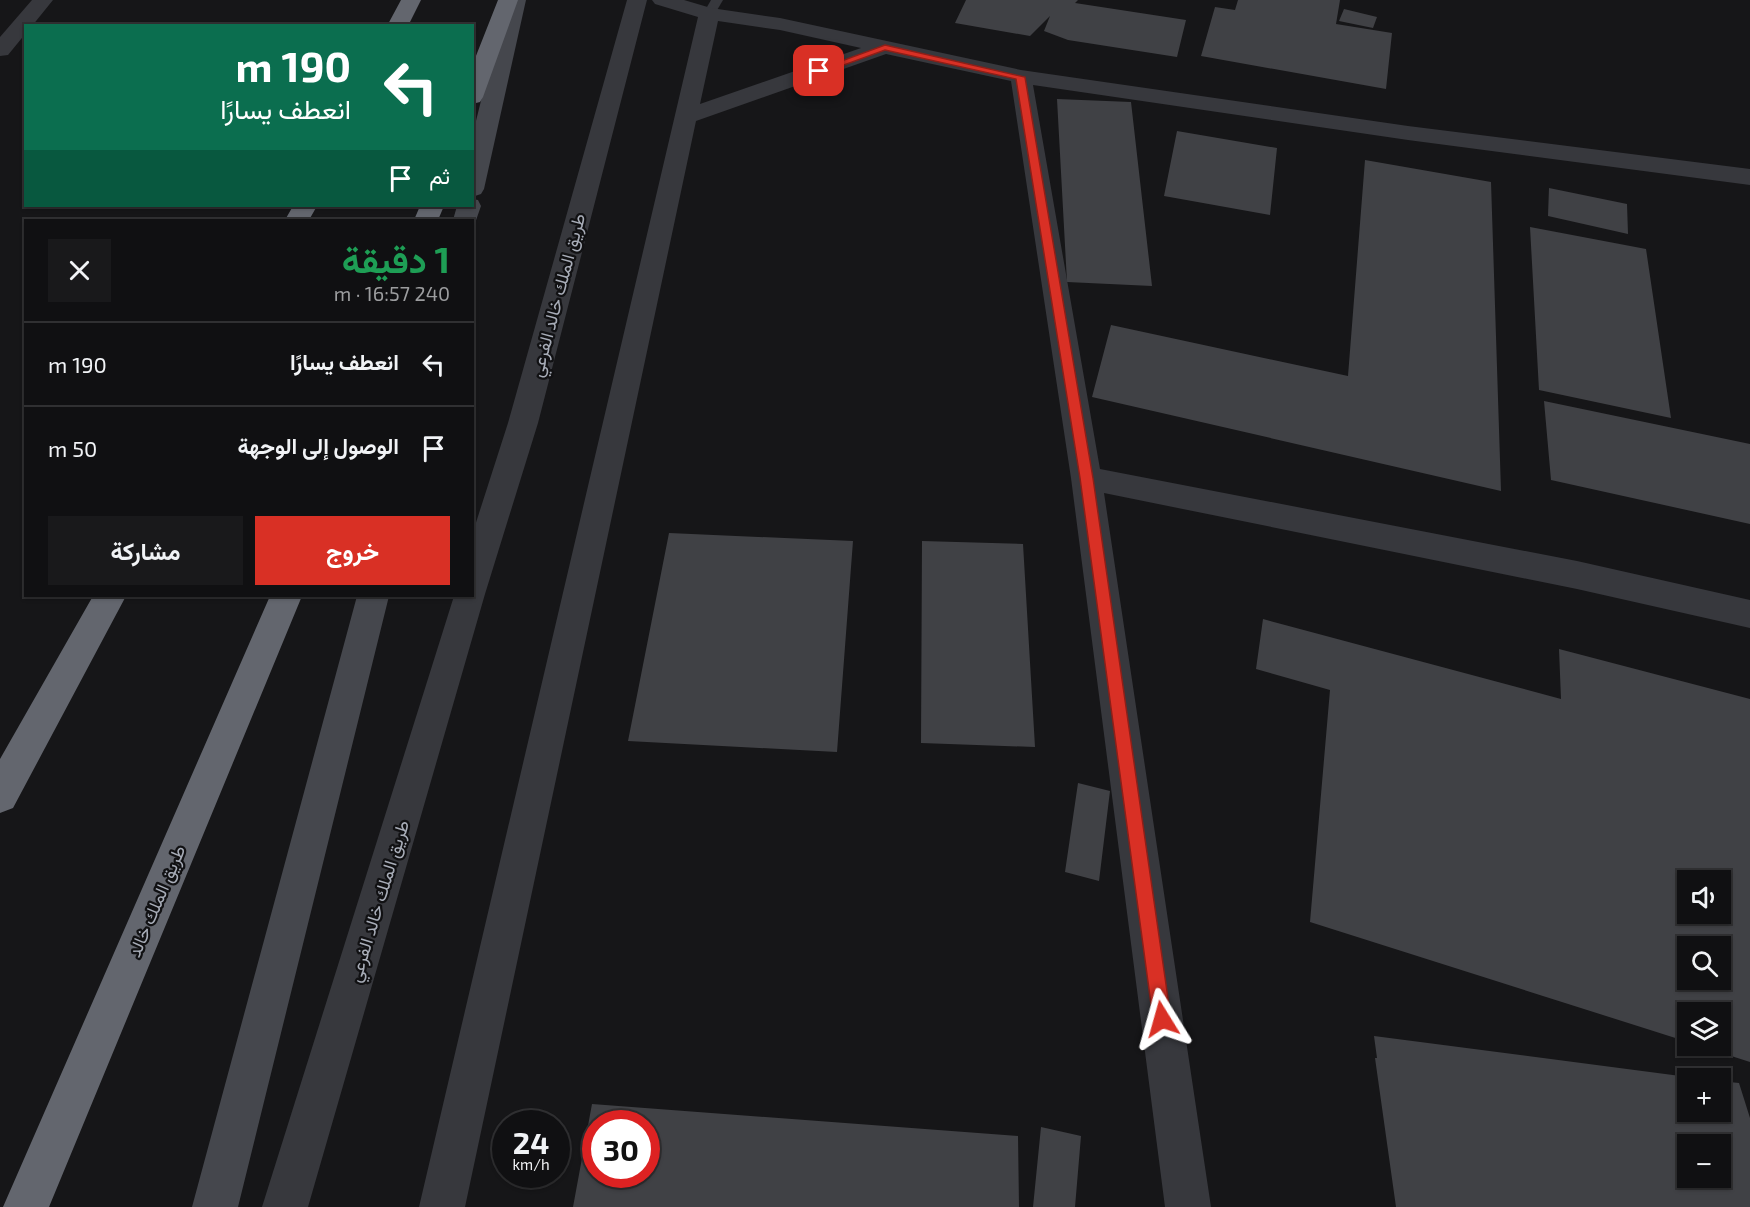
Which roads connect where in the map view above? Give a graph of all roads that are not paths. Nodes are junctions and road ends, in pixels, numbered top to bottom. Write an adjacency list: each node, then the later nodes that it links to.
1 (43, 0): 10 (street)
2 (411, 0): 8 (highway)
3 (508, 0): 12 (highway)
4 (516, 0): 15 (main road)
5 (637, 0): 17 (street, طريق الملك خالد الفرعي)
6 (662, 0): 7 (street)
7 (713, 7): 9 (street); 13 (street)
8 (398, 24)
9 (885, 47): 11 (street); 13 (street)
10 (0, 50)
11 (1021, 77): 14 (street); 16 (street)
12 (474, 92)
13 (686, 117): 27 (street)
14 (1750, 177)
15 (474, 180)
16 (1086, 478): 22 (street); 28 (street)
17 (474, 582)
18 (109, 597): 23 (highway)
19 (286, 597): 24 (highway, طريق الملك خالد)
20 (373, 597): 25 (main road)
21 (470, 597): 26 (street, طريق الملك خالد الفرعي)
22 (1750, 614)
23 (0, 795)
24 (26, 1207)
25 (215, 1207)
26 (285, 1207)
27 (442, 1207)
28 (1188, 1207)

